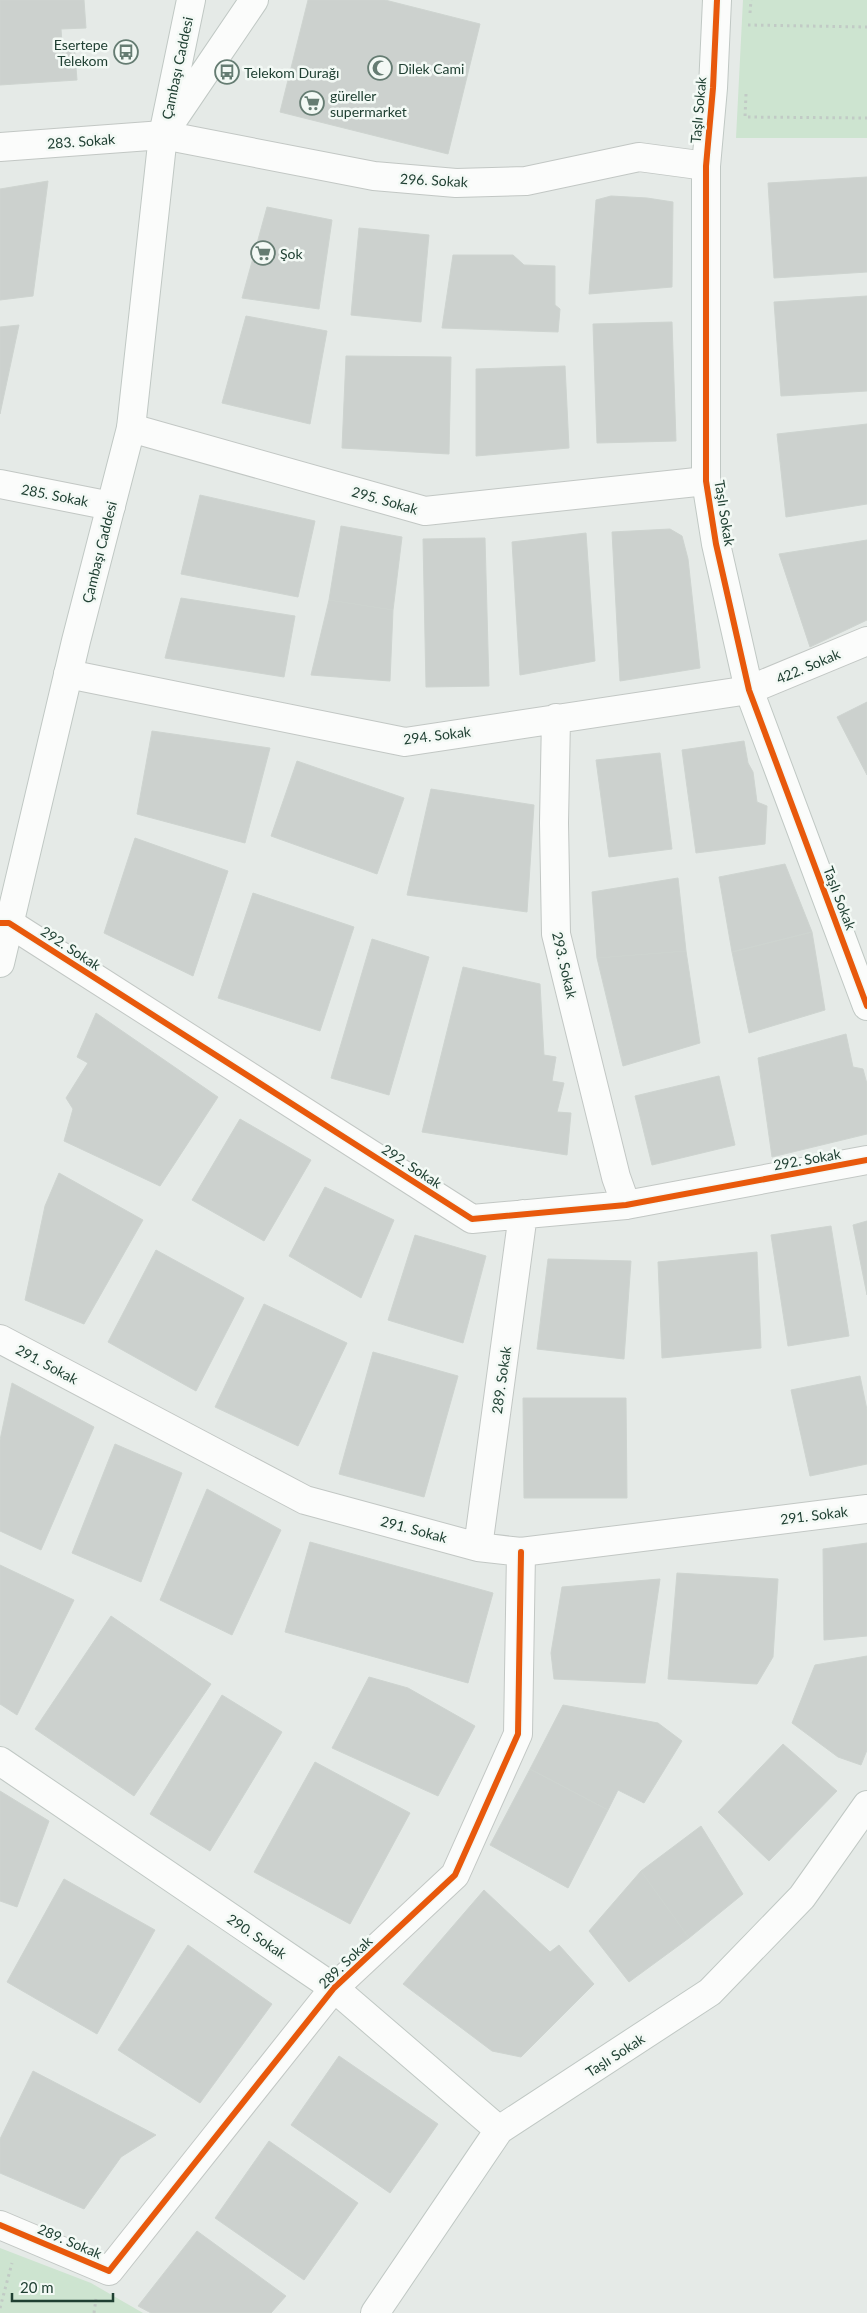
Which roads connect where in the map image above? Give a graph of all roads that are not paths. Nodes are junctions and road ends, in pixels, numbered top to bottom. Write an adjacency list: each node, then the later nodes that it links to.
1 (191, 0): 4 (street, Çambaşı Caddesi)
2 (254, 0): 4 (street, Çambaşı Caddesi)
3 (717, 12): 6 (street, Taşlı Sokak)
4 (163, 135): 5 (street, 283. Sokak); 6 (street, 296. Sokak); 7 (street, Çambaşı Caddesi)
5 (0, 147)
6 (706, 166): 8 (street, Taşlı Sokak)
7 (131, 428): 8 (street, 295. Sokak); 10 (street, Çambaşı Caddesi)
8 (706, 481): 13 (street, Taşlı Sokak)
9 (0, 484): 10 (street, 285. Sokak)
10 (111, 506): 12 (street, Çambaşı Caddesi)
11 (867, 641): 13 (street, 422. Sokak)
12 (68, 674): 14 (street, 294. Sokak); 15 (street, Çambaşı Caddesi)
13 (749, 690): 14 (street, 294. Sokak); 17 (street, Taşlı Sokak)
14 (556, 718): 19 (street, 293. Sokak)
15 (5, 923): 16 (street, Çambaşı Caddesi); 20 (street, 292. Sokak)
16 (0, 963)
17 (867, 1006)
18 (867, 1160): 19 (street, 292. Sokak)
19 (626, 1205): 20 (street, 292. Sokak)
20 (524, 1214): 23 (street, 289. Sokak)
21 (0, 1339): 23 (street, 291. Sokak)
22 (867, 1509): 24 (street, 291. Sokak)
23 (478, 1547): 24 (street, 291. Sokak)
24 (521, 1552): 27 (street, 289. Sokak)
25 (0, 1761): 27 (street, 290. Sokak)
26 (867, 1805): 28 (street, Taşlı Sokak)
27 (334, 1988): 28 (street, 290. Sokak); 29 (street, 289. Sokak)
28 (499, 2130): 30 (street, Taşlı Sokak)
29 (10, 2229)
30 (375, 2313)

